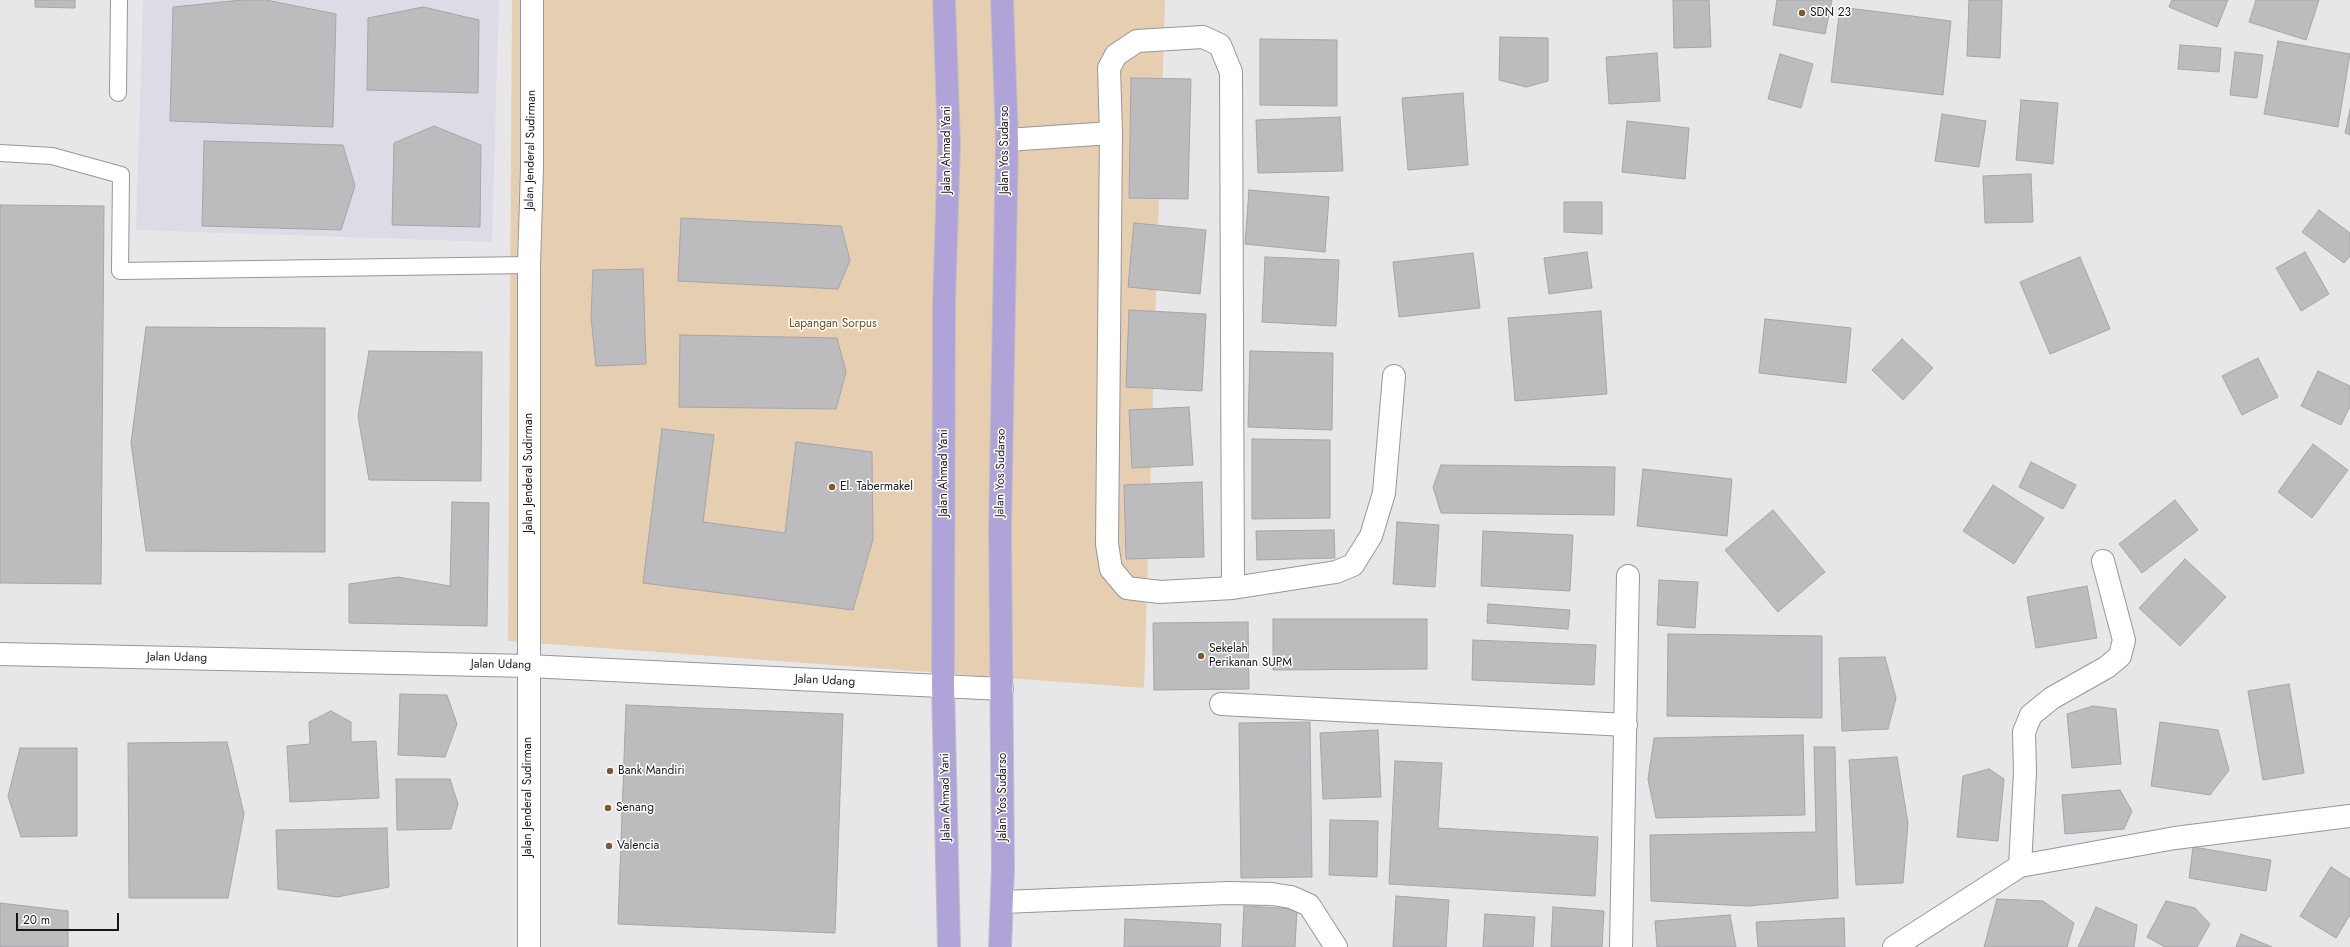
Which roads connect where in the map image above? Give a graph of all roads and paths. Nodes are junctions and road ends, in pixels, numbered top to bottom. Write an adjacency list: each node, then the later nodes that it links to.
1 (119, 0): 5 (lane)
2 (532, 0): 9 (street, Jalan Jenderal Sudirman)
3 (944, 0): 16 (highway, Jalan Ahmad Yani)
4 (1002, 0): 7 (highway, Jalan Yos Sudarso)
5 (118, 93)
6 (1111, 133): 7 (street); 13 (street); 13 (street)
7 (1007, 140): 17 (highway, Jalan Yos Sudarso)
8 (0, 152): 9 (lane)
9 (529, 265): 15 (street, Jalan Jenderal Sudirman)
10 (1394, 376): 13 (street)
11 (2103, 561): 21 (street)
12 (1628, 576): 19 (street)
13 (1233, 588)
14 (0, 654): 15 (street, Jalan Udang)
15 (528, 666): 16 (street, Jalan Udang); 23 (street, Jalan Jenderal Sudirman)
16 (943, 687): 17 (street, Jalan Udang); 24 (highway, Jalan Ahmad Yani)
17 (1002, 689): 22 (highway, Jalan Yos Sudarso)
18 (1221, 704): 19 (street)
19 (1626, 725): 27 (street)
20 (2350, 816): 21 (street)
21 (2020, 866): 28 (street)
22 (1002, 902): 25 (highway, Jalan Yos Sudarso); 26 (street)
23 (529, 947)
24 (949, 947)
25 (1000, 947)
26 (1336, 947)
27 (1621, 947)
28 (1894, 947)

